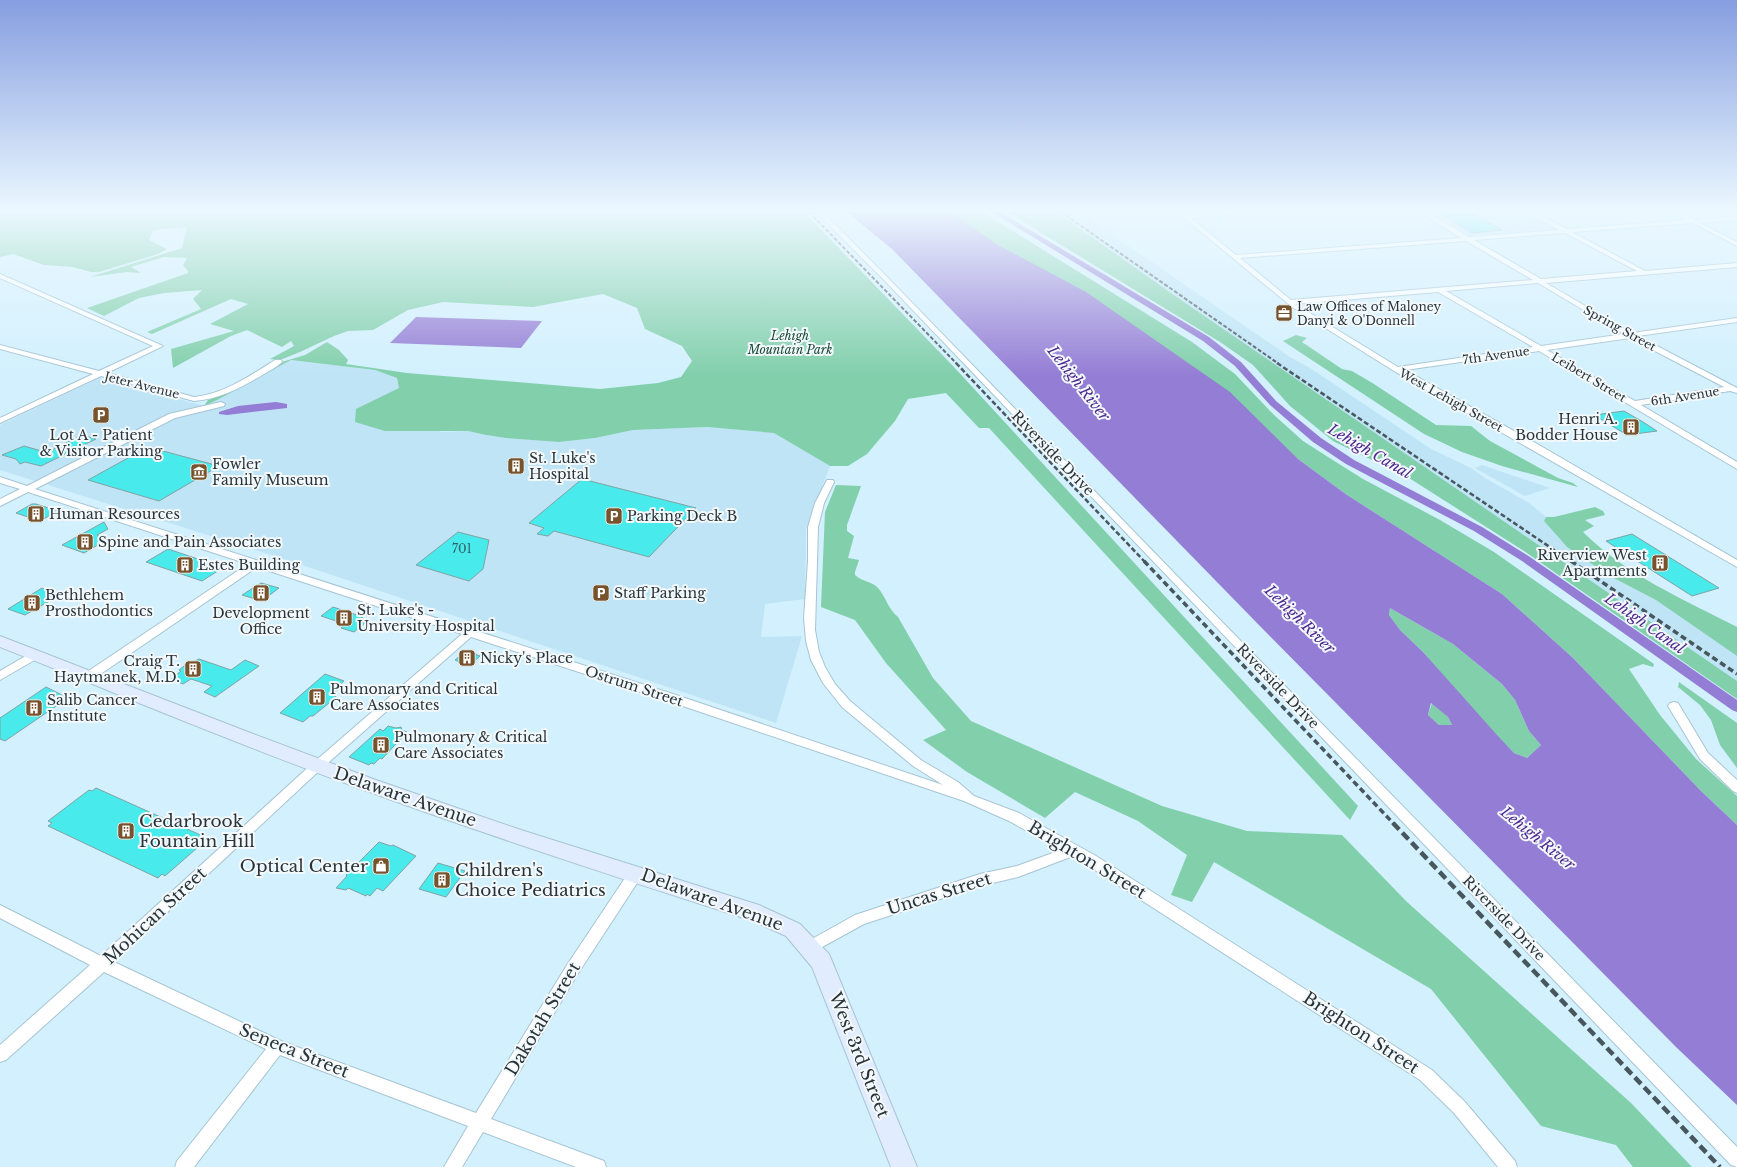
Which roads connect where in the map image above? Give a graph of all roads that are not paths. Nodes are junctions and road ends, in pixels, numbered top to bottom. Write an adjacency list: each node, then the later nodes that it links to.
1 (873, 266): 48 (street, Riverside Drive)
2 (1245, 266): 10 (street, West Lehigh Street)
3 (1514, 266): 8 (street, Spring Street)
4 (1633, 266): 6 (street)
5 (1720, 266): 6 (street)
6 (1645, 273): 8 (street)
7 (0, 276): 19 (street)
8 (1540, 282): 9 (street); 12 (street, Spring Street)
9 (1440, 290): 10 (street); 14 (street, Leibert Street)
10 (1289, 302): 18 (street, West Lehigh Street)
11 (1737, 320): 12 (street, 7th Avenue)
12 (1632, 336): 14 (street, 7th Avenue); 20 (street, Spring Street)
13 (0, 347): 15 (street, Jeter Avenue)
14 (1541, 348): 18 (street, 7th Avenue); 22 (street, Leibert Street)
15 (8, 350): 16 (street); 19 (street, Jeter Avenue)
16 (0, 353)
17 (278, 362): 19 (street, Jeter Avenue)
18 (1397, 370): 30 (street, West Lehigh Street)
19 (99, 374): 23 (street)
20 (1735, 389): 22 (street, 6th Avenue)
21 (222, 404): 27 (street)
22 (1633, 404): 24 (street, Leibert Street)
23 (0, 420)
24 (1735, 464)
25 (0, 480): 27 (street, Ostrum Street)
26 (830, 482): 39 (street, Brighton Street)
27 (26, 490): 28 (street); 29 (street, Ostrum Street)
28 (0, 503)
29 (256, 563): 31 (street, Ostrum Street); 35 (street)
30 (1737, 564)
31 (470, 632): 37 (street, Mohican Street); 39 (street, Ostrum Street)
32 (0, 641): 33 (main road, Delaware Avenue)
33 (34, 655): 34 (street); 35 (main road, Delaware Avenue)
34 (0, 676)
35 (88, 677): 37 (main road, Delaware Avenue)
36 (1674, 706): 38 (street)
37 (317, 766): 41 (main road, Delaware Avenue); 44 (street, Mohican Street)
38 (1737, 788)
39 (970, 799): 40 (street, Brighton Street)
40 (1074, 851): 43 (street, Uncas Street); 53 (street, Brighton Street)
41 (636, 873): 43 (main road, Delaware Avenue); 47 (street, Dakotah Street)
42 (0, 911): 44 (street, Seneca Street)
43 (808, 948): 52 (main road, West 3rd Street)
44 (102, 964): 45 (street, Seneca Street); 46 (street, Mohican Street)
45 (276, 1047): 47 (street, Seneca Street); 49 (street)
46 (0, 1055)
47 (480, 1123): 50 (street, Dakotah Street); 51 (street, Seneca Street)
48 (1737, 1160)
49 (183, 1167)
50 (452, 1167)
51 (598, 1167)
52 (904, 1167)
53 (1509, 1167)

